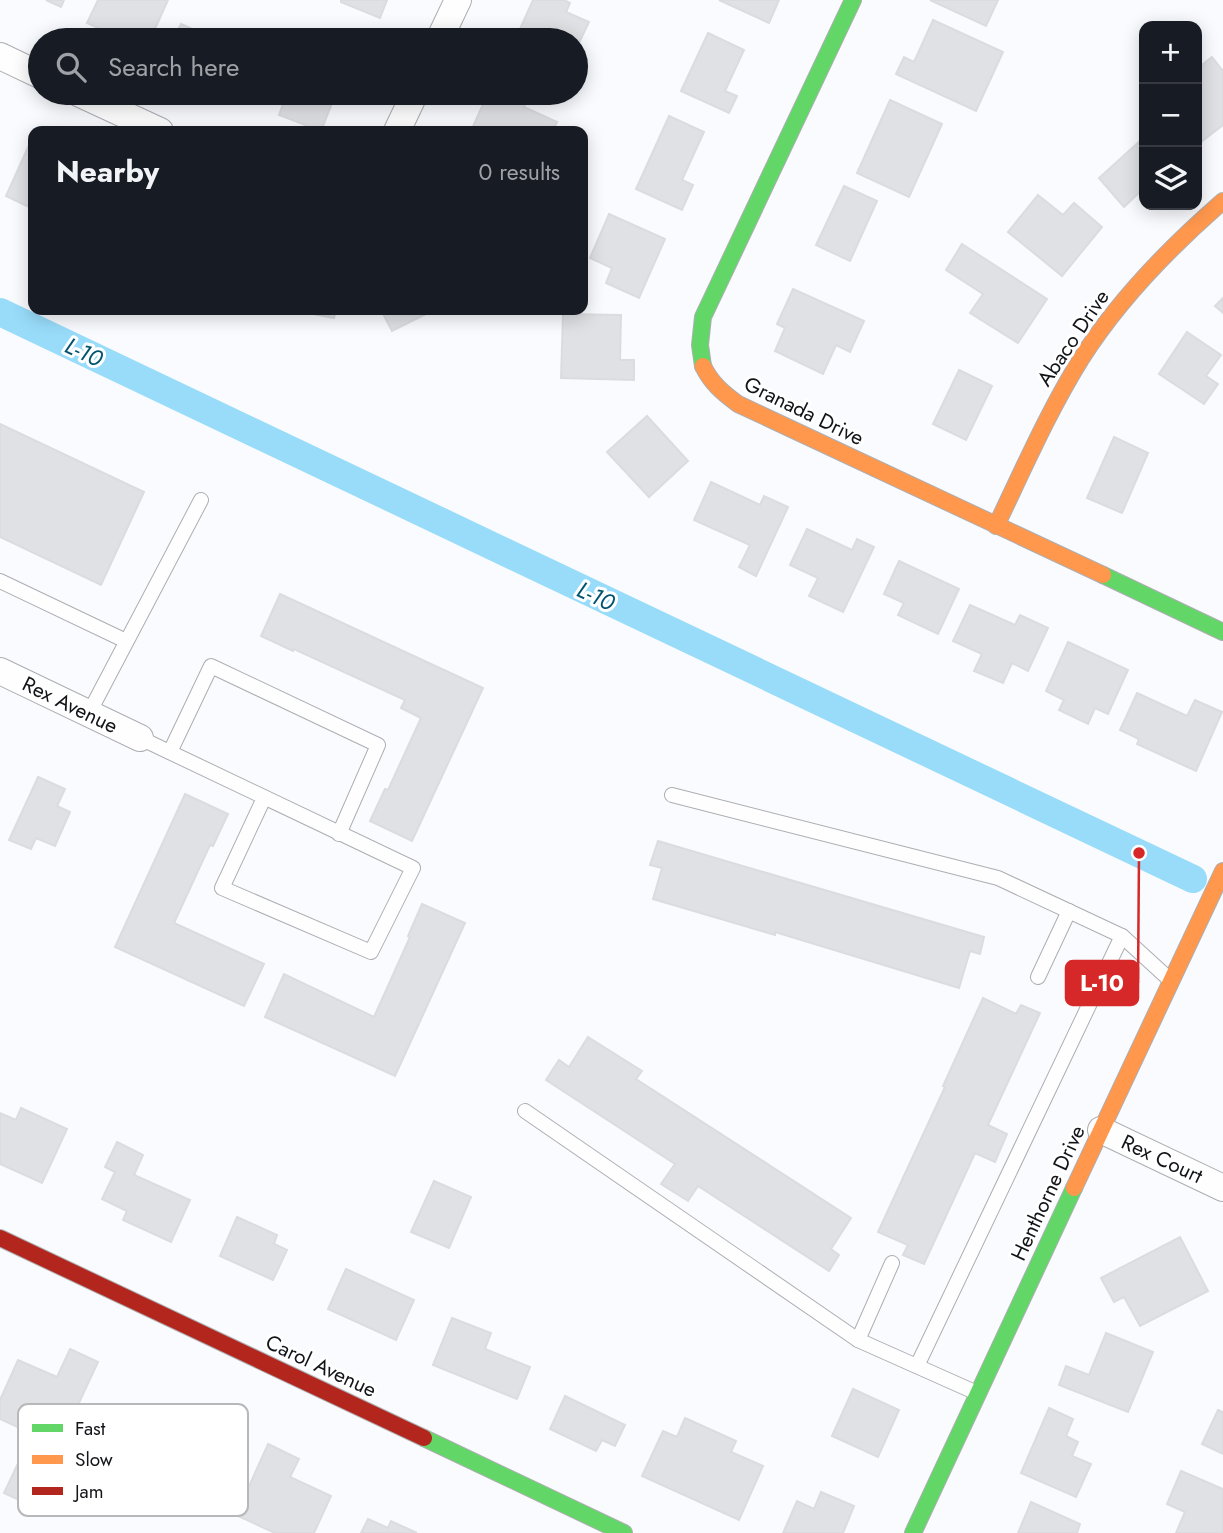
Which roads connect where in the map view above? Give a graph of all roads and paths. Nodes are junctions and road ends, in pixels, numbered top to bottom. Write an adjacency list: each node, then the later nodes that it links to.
1 (458, 0): 3 (street)
2 (853, 0): 12 (street, Granada Drive)
3 (445, 28)
4 (0, 56): 5 (street)
5 (28, 69)
6 (104, 105): 8 (street)
7 (409, 105): 9 (street)
8 (149, 126)
9 (399, 126)
10 (1223, 201): 12 (street, Abaco Drive)
11 (201, 500): 15 (lane)
12 (996, 526): 14 (street, Granada Drive)
13 (0, 581): 15 (lane)
14 (1223, 632)
15 (126, 641): 17 (lane)
16 (0, 671): 17 (street, Rex Avenue)
17 (89, 713): 18 (street, Rex Avenue)
18 (140, 738): 19 (lane)
19 (170, 752): 21 (lane); 22 (lane)
20 (672, 794): 24 (lane)
21 (264, 798): 22 (lane); 22 (lane)
22 (339, 834)
23 (1223, 871): 27 (street, Henthorne Drive)
24 (1069, 911): 25 (lane); 26 (lane)
25 (1122, 936): 27 (lane); 34 (lane)
26 (1038, 977)
27 (1170, 981): 29 (street, Henthorne Drive)
28 (525, 1111): 33 (lane)
29 (1101, 1130): 30 (street, Rex Court); 35 (street, Henthorne Drive)
30 (1223, 1188)
31 (0, 1238): 36 (street, Carol Avenue)
32 (892, 1263): 33 (lane)
33 (858, 1340): 34 (lane)
34 (917, 1366): 35 (lane)
35 (978, 1393): 37 (street, Henthorne Drive)
36 (624, 1533)
37 (913, 1533)

